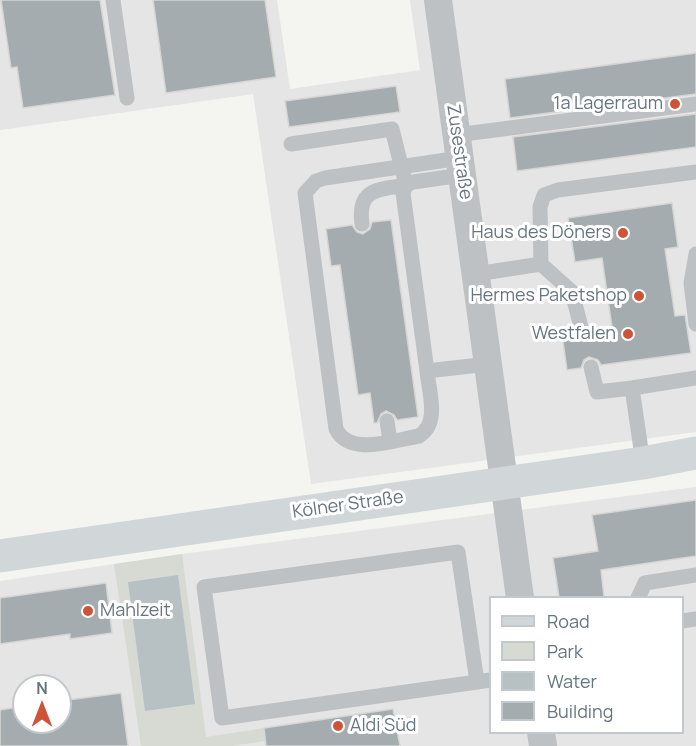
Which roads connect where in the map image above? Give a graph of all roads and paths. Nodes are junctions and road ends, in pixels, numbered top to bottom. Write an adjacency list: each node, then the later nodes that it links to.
1 (113, 0): 3 (lane)
2 (438, 0): 6 (street, Zusestraße)
3 (127, 98)
4 (696, 104): 6 (lane)
5 (291, 144): 7 (lane)
6 (459, 156): 7 (lane); 9 (lane); 13 (street, Zusestraße)
7 (403, 166): 9 (lane); 22 (lane)
8 (696, 172): 12 (lane)
9 (406, 185): 10 (lane); 18 (lane)
10 (362, 224)
11 (696, 254): 14 (lane)
12 (541, 264): 13 (lane); 15 (lane)
13 (476, 274): 16 (street, Zusestraße)
14 (696, 324)
15 (582, 331)
16 (488, 364): 18 (lane); 25 (street, Zusestraße)
17 (591, 367): 20 (lane)
18 (427, 371): 22 (lane)
19 (696, 378): 20 (lane)
20 (632, 388): 24 (lane)
21 (387, 422): 22 (lane)
22 (390, 441)
23 (696, 453): 24 (street, Kölner Straße)
24 (643, 463): 25 (street, Kölner Straße)
25 (504, 483): 26 (street, Kölner Straße); 28 (street, Zusestraße)
26 (0, 556)
27 (696, 575): 29 (lane)
28 (520, 596)
29 (638, 596)
30 (484, 681): 30 (lane)

